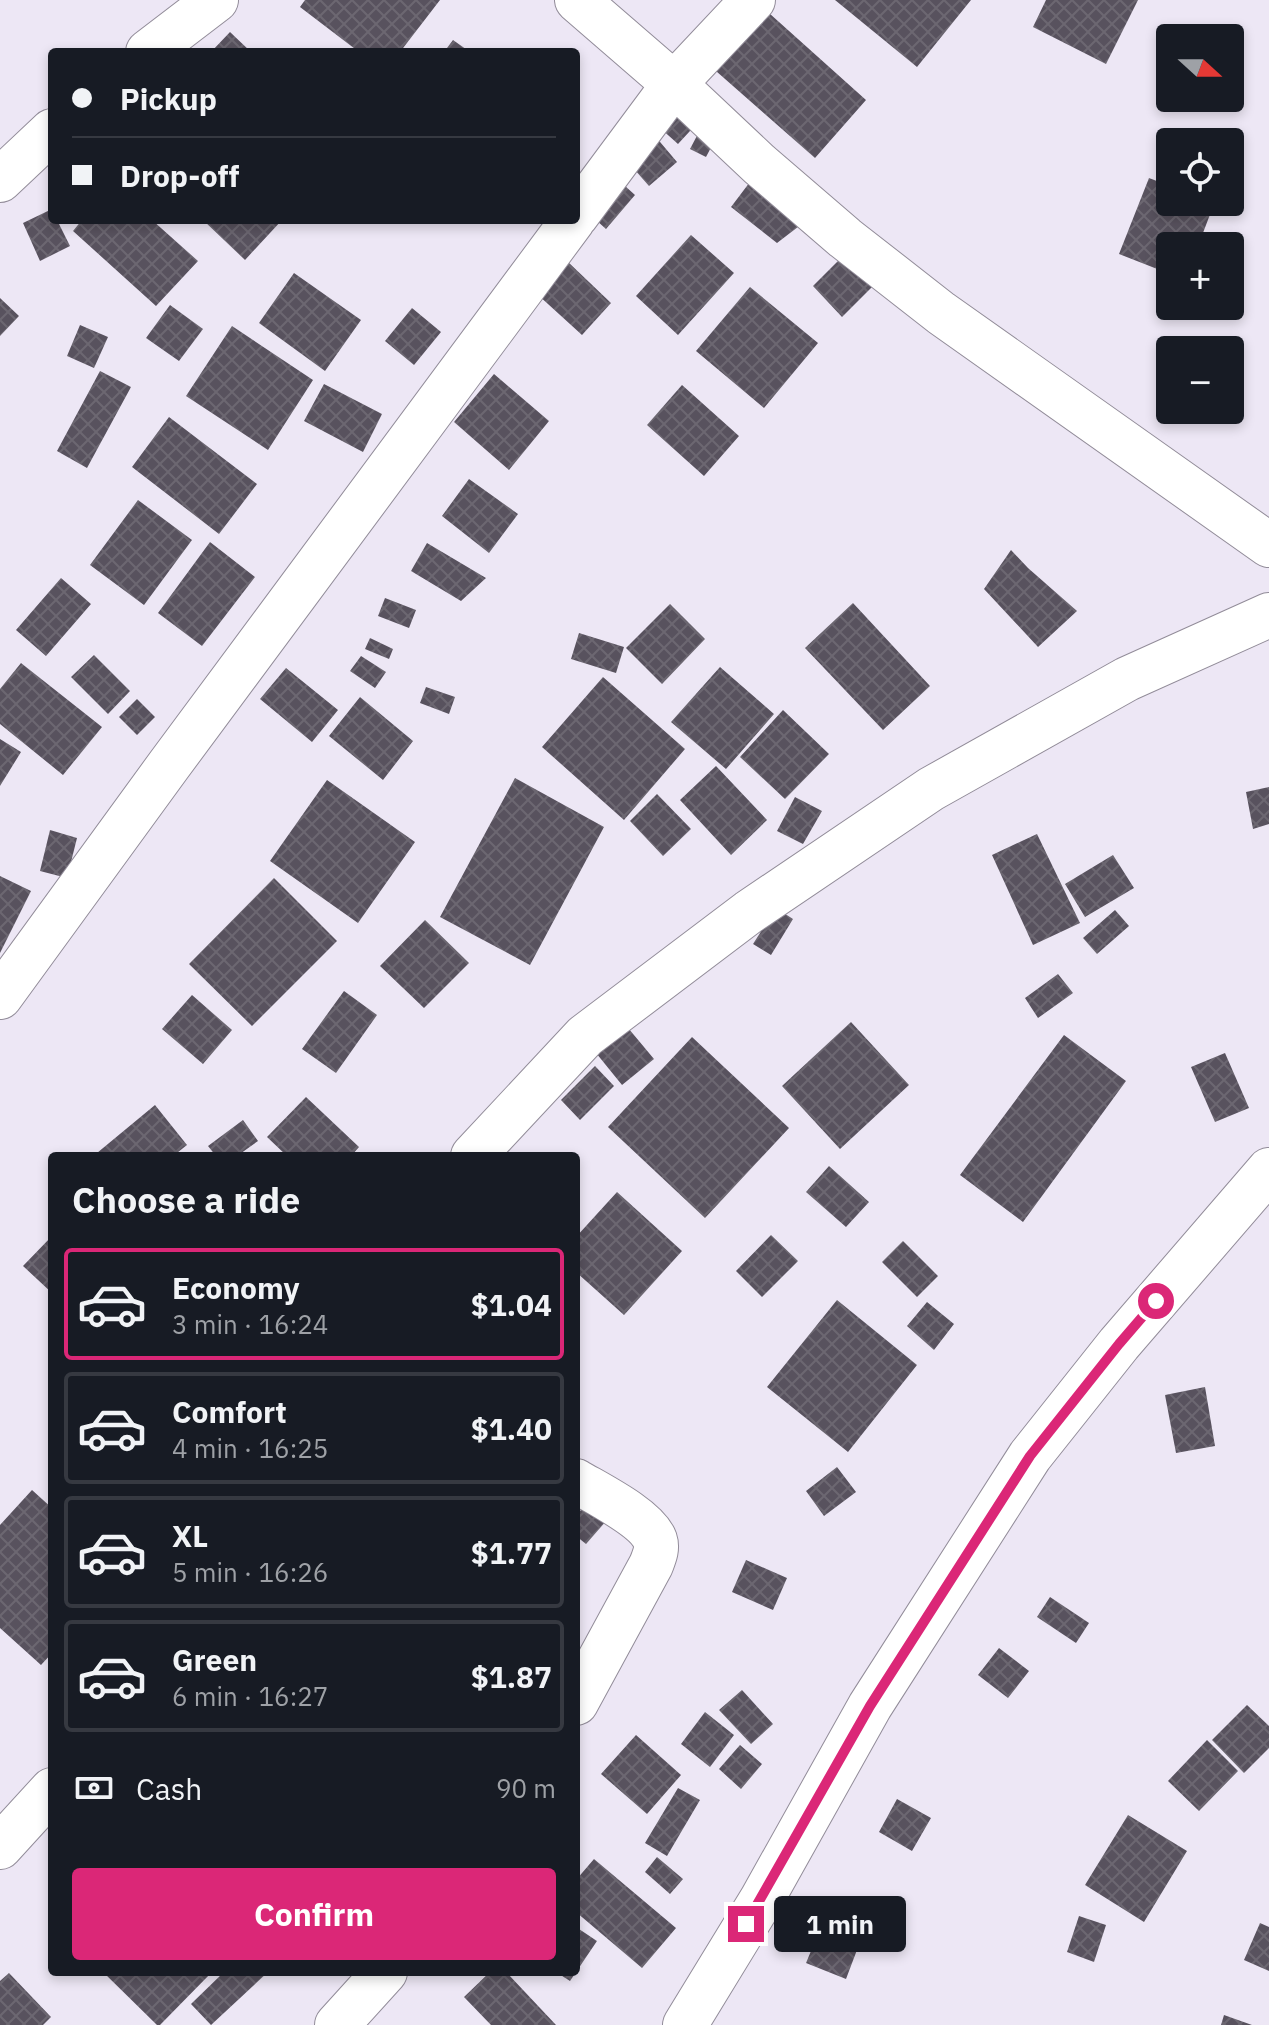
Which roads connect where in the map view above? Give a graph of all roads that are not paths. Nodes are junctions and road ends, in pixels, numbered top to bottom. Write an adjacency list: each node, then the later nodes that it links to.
1 (216, 0): 4 (street)
2 (577, 0): 5 (street)
3 (753, 0): 5 (street)
4 (153, 48)
5 (674, 84): 8 (street); 10 (street)
6 (48, 135): 7 (street)
7 (0, 180)
8 (580, 210)
9 (570, 224): 12 (street)
10 (1269, 545)
11 (1269, 615): 13 (street)
12 (0, 997)
13 (477, 1152)
14 (1269, 1170): 21 (street)
15 (580, 1483): 16 (street)
16 (580, 1696)
17 (48, 1794): 18 (street)
18 (0, 1847)
19 (381, 1976): 20 (street)
20 (337, 2025)
21 (685, 2025)

